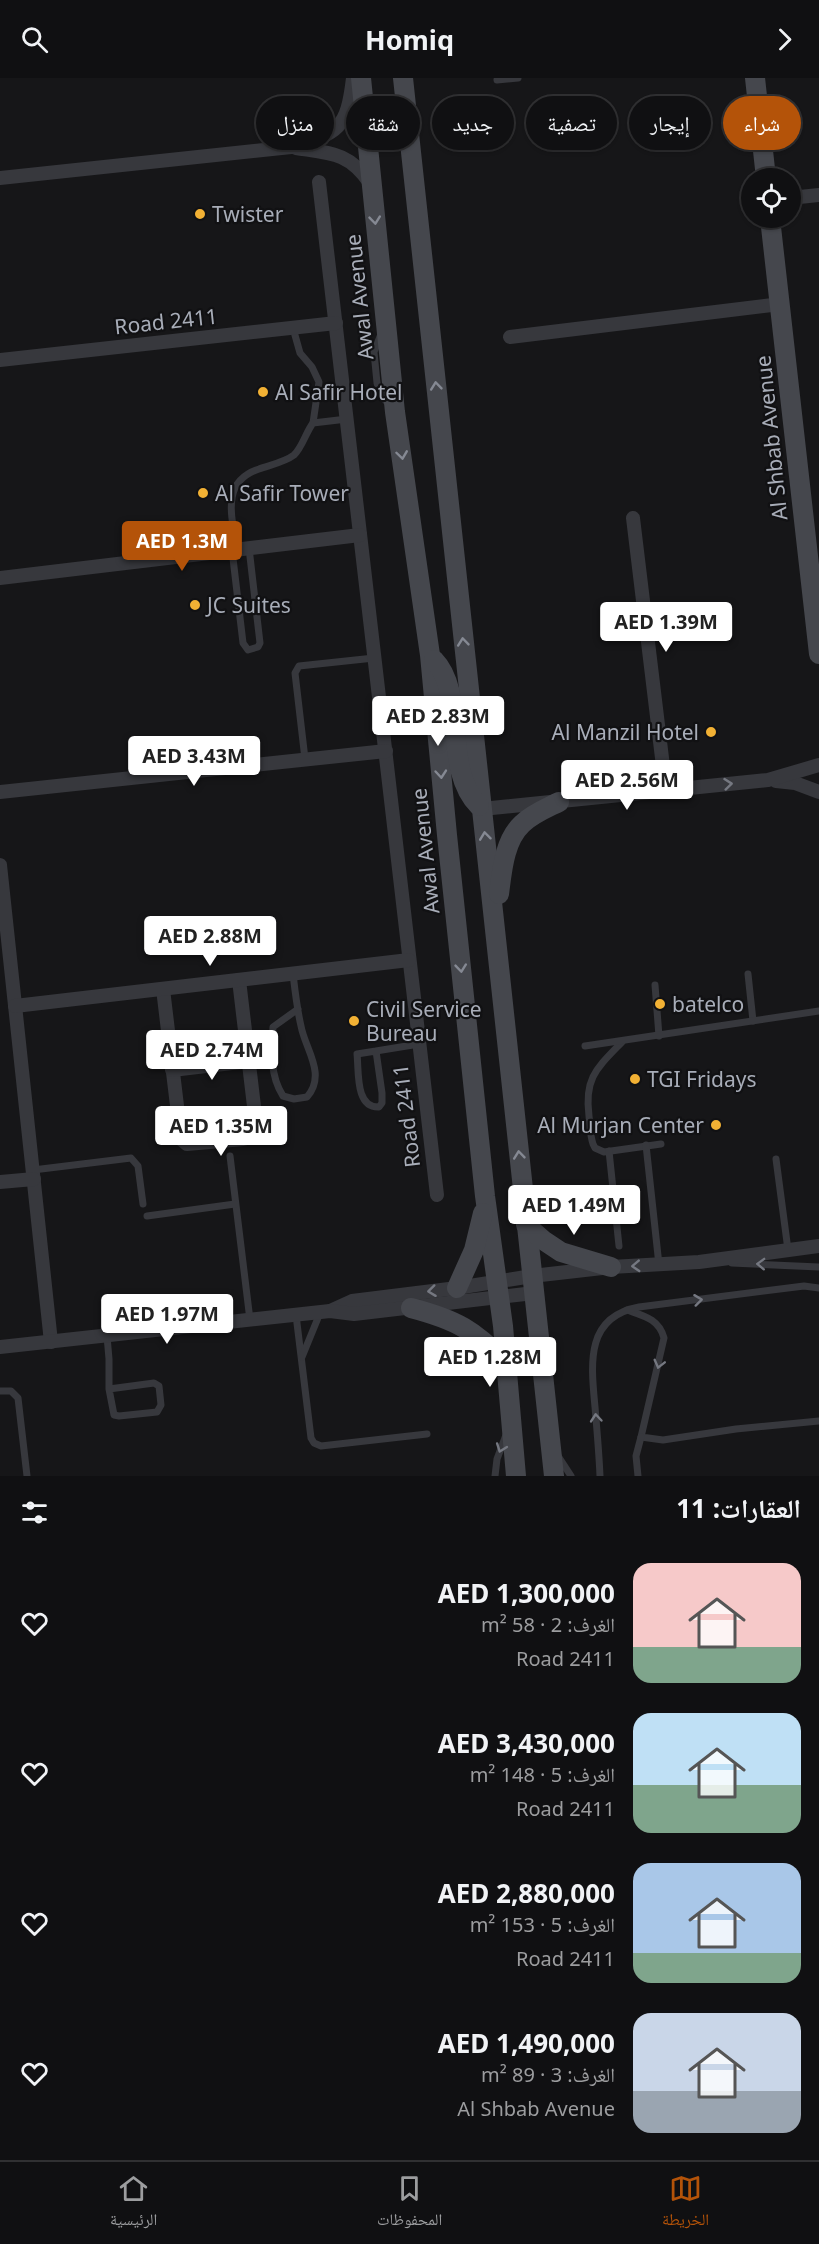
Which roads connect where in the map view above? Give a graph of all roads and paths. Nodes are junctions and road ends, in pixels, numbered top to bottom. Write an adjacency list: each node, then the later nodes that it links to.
1 (353, 78): 7 (street)
2 (361, 78): 13 (main road, Awal Avenue)
3 (403, 78): 39 (main road, one-way to 3)
4 (518, 78): 6 (lane)
5 (755, 78): 10 (main road)
6 (496, 80)
7 (334, 131)
8 (263, 150): 11 (street)
9 (308, 150): 13 (street)
10 (765, 168)
11 (0, 178)
12 (319, 182): 18 (street, Road 2411)
13 (371, 185): 29 (main road, Awal Avenue, one-way to 29)
14 (819, 195): 15 (street)
15 (801, 197)
16 (771, 228): 17 (main road, Al Shbab Avenue)
17 (780, 304): 20 (street); 28 (main road, Al Shbab Avenue)
18 (336, 323): 19 (street, Road 2411); 22 (street, Road 2411)
19 (293, 328): 21 (street, Road 2411); 23 (lane)
20 (510, 337)
21 (0, 360)
22 (348, 419): 23 (lane); 25 (street, Road 2411)
23 (313, 423): 26 (lane)
24 (633, 518): 35 (street)
25 (360, 535): 26 (street); 30 (street, Road 2411)
26 (239, 549): 26 (lane); 27 (street)
27 (0, 578)
28 (819, 654)
29 (430, 656): 39 (main road); 67 (main road, Awal Avenue, one-way to 67)
30 (375, 658): 31 (street, Road 2411); 32 (lane)
31 (386, 751): 32 (street); 42 (street, Road 2411)
32 (305, 759): 36 (street)
33 (819, 765): 34 (street)
34 (768, 780): 35 (street, one-way to 34); 37 (street)
35 (666, 791): 38 (street)
36 (0, 792)
37 (819, 792)
38 (559, 802): 39 (street); 41 (main road)
39 (482, 809): 41 (main road, one-way to 39)
40 (0, 865): 48 (street)
41 (495, 917): 71 (main road, one-way to 41)
42 (409, 960): 43 (street); 54 (street, Road 2411)
43 (293, 974): 45 (street); 49 (lane)
44 (748, 974): 51 (lane)
45 (239, 980): 47 (street); 57 (street)
46 (655, 985): 52 (lane)
47 (163, 989): 48 (street); 58 (street)
48 (15, 1006): 64 (street)
49 (298, 1009): 49 (lane)
50 (819, 1011): 51 (lane)
51 (753, 1022): 52 (lane)
52 (658, 1036): 53 (lane)
53 (622, 1042): 55 (lane); 61 (lane)
54 (419, 1044): 56 (lane); 66 (street, Road 2411)
55 (585, 1046)
56 (376, 1051): 56 (lane)
57 (249, 1061): 58 (street); 58 (street)
58 (172, 1070)
59 (661, 1144): 60 (lane)
60 (646, 1145): 61 (lane); 76 (lane)
61 (609, 1151): 72 (lane)
62 (230, 1155): 69 (lane)
63 (777, 1159): 74 (lane)
64 (33, 1174): 65 (street); 68 (lane); 89 (street)
65 (0, 1182)
66 (437, 1195)
67 (485, 1196): 80 (main road); 82 (main road, Awal Avenue)
68 (143, 1204)
69 (235, 1204): 70 (lane); 87 (lane)
70 (147, 1216)
71 (526, 1225): 77 (main road); 79 (main road)
72 (619, 1246)
73 (819, 1246): 74 (street)
74 (788, 1250): 75 (street)
75 (699, 1262): 76 (street); 78 (lane, one-way to 75)
76 (659, 1264): 77 (street, one-way to 77)
77 (611, 1267): 79 (street)
78 (819, 1268)
79 (533, 1285): 82 (street); 99 (main road)
80 (457, 1288): 82 (street); 85 (street, one-way to 85)
81 (819, 1288): 84 (lane, one-way to 81)
82 (499, 1289): 83 (street); 92 (main road, Awal Avenue)
83 (411, 1308): 85 (street); 92 (main road)
84 (624, 1310): 98 (lane, one-way to 98); 105 (lane, one-way to 84)
85 (325, 1312): 86 (street); 91 (lane)
86 (296, 1315): 87 (street); 91 (lane)
87 (250, 1320): 88 (street)
88 (107, 1336): 89 (street); 93 (lane)
89 (51, 1342): 90 (street)
90 (0, 1347)
91 (302, 1359): 97 (lane)
92 (507, 1364): 95 (main road, Awal Avenue)
93 (109, 1389): 93 (lane)
94 (0, 1391): 100 (lane)
95 (512, 1421): 101 (lane, one-way to 101); 102 (main road, Awal Avenue)
96 (819, 1421): 98 (lane)
97 (427, 1434)
98 (641, 1437): 106 (lane)
99 (551, 1448): 103 (main road); 104 (lane)
100 (27, 1476)
101 (495, 1476)
102 (516, 1476)
103 (554, 1476)
104 (571, 1476)
105 (600, 1476)
106 (638, 1476)

